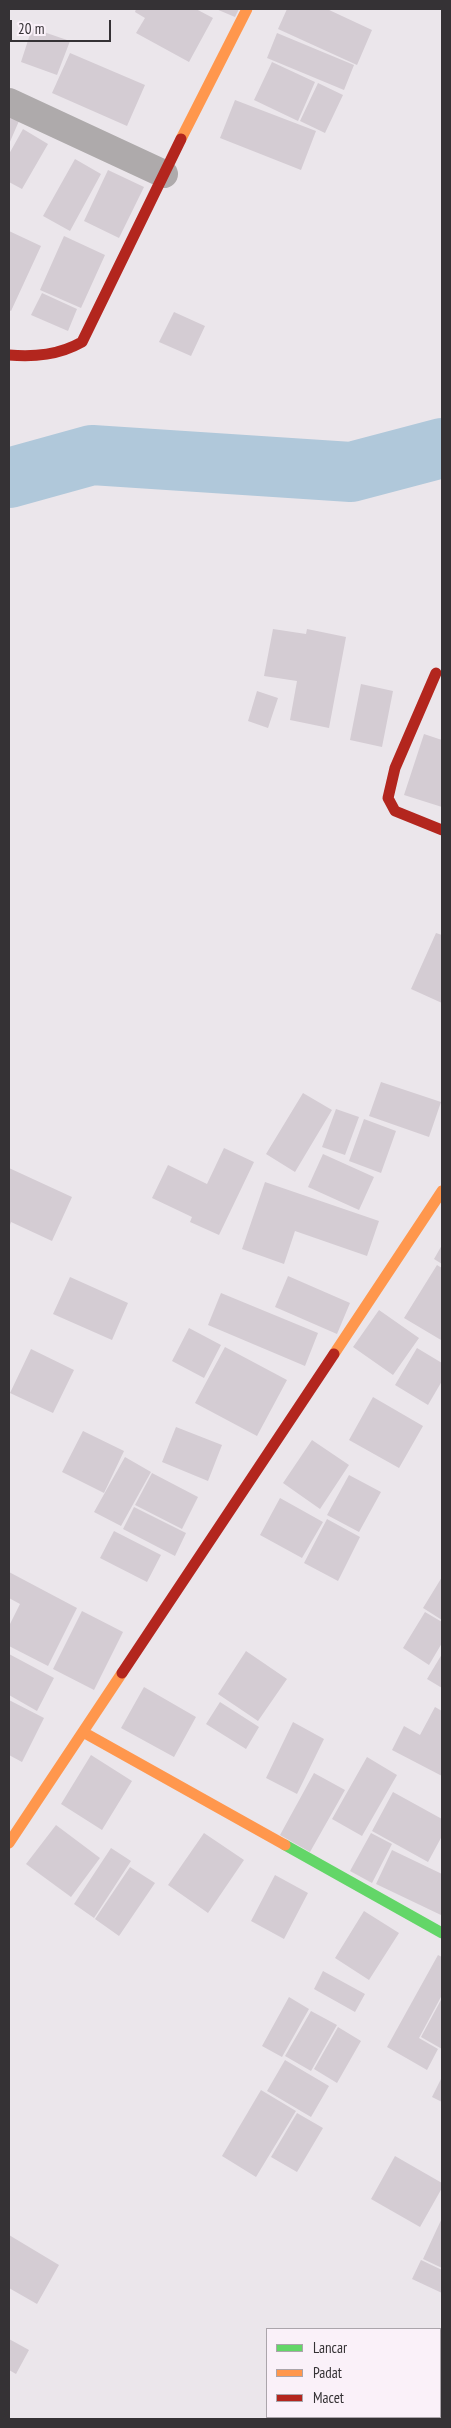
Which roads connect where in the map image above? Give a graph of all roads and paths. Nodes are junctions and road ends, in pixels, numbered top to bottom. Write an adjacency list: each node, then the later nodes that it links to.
1 (248, 9): 3 (street)
2 (9, 102): 3 (street)
3 (164, 174): 4 (street)
4 (9, 354)
5 (436, 673): 6 (street)
6 (442, 830)
7 (442, 1191): 8 (street)
8 (83, 1732): 9 (street); 10 (street)
9 (9, 1843)
10 (442, 1933)

